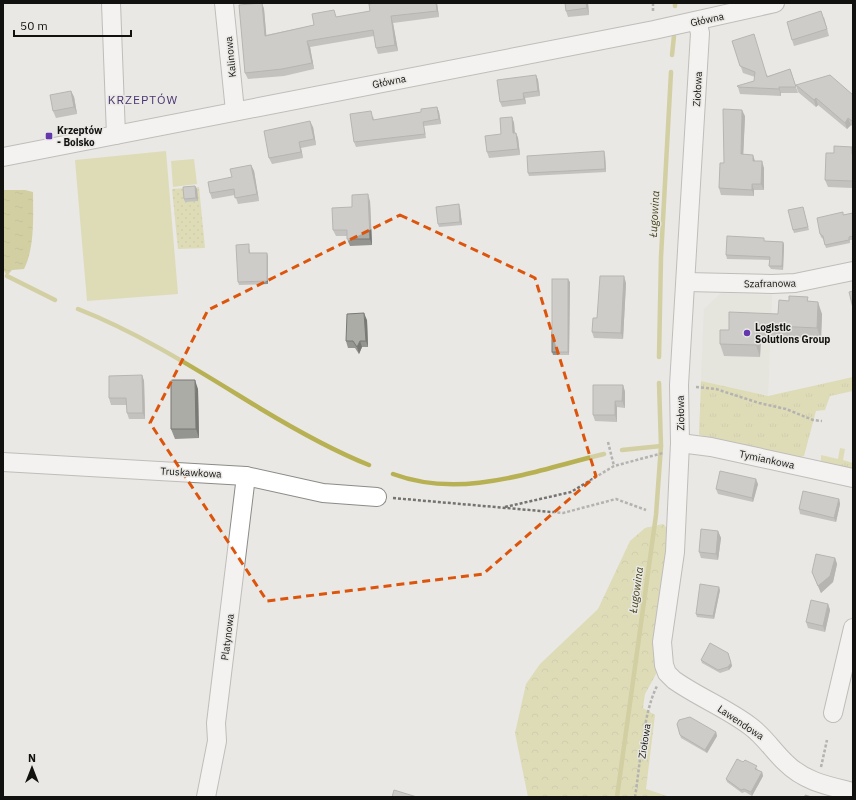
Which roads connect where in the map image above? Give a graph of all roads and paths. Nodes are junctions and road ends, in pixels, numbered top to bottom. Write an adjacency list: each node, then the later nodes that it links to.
1 (111, 3): 6 (street)
2 (224, 3): 5 (street, Kalinowa)
3 (775, 3): 4 (street, Główna)
4 (697, 21): 5 (street, Główna); 9 (street, Ziołowa)
5 (235, 111): 6 (street, Główna)
6 (116, 135): 7 (street, Główna)
7 (3, 157)
8 (853, 271): 9 (street, Szafranowa)
9 (686, 282): 10 (street, Ziołowa)
10 (679, 385): 11 (path); 13 (street, Ziołowa)
11 (822, 421)
12 (608, 442): 15 (path)
13 (676, 447): 15 (path); 17 (street, Tymiankowa); 22 (street, Ziołowa)
14 (3, 462): 16 (street, Truskawkowa)
15 (614, 466): 19 (path)
16 (246, 476): 18 (street, Truskawkowa); 27 (street, Platynowa)
17 (853, 478)
18 (376, 497): 19 (path)
19 (501, 508): 20 (path)
20 (646, 510)
21 (853, 628): 23 (street)
22 (668, 673): 26 (street, Lawendowa); 28 (path, Ziołowa)
23 (833, 712)
24 (827, 740): 25 (path)
25 (820, 773)
26 (853, 792)
27 (206, 797)
28 (635, 797)

